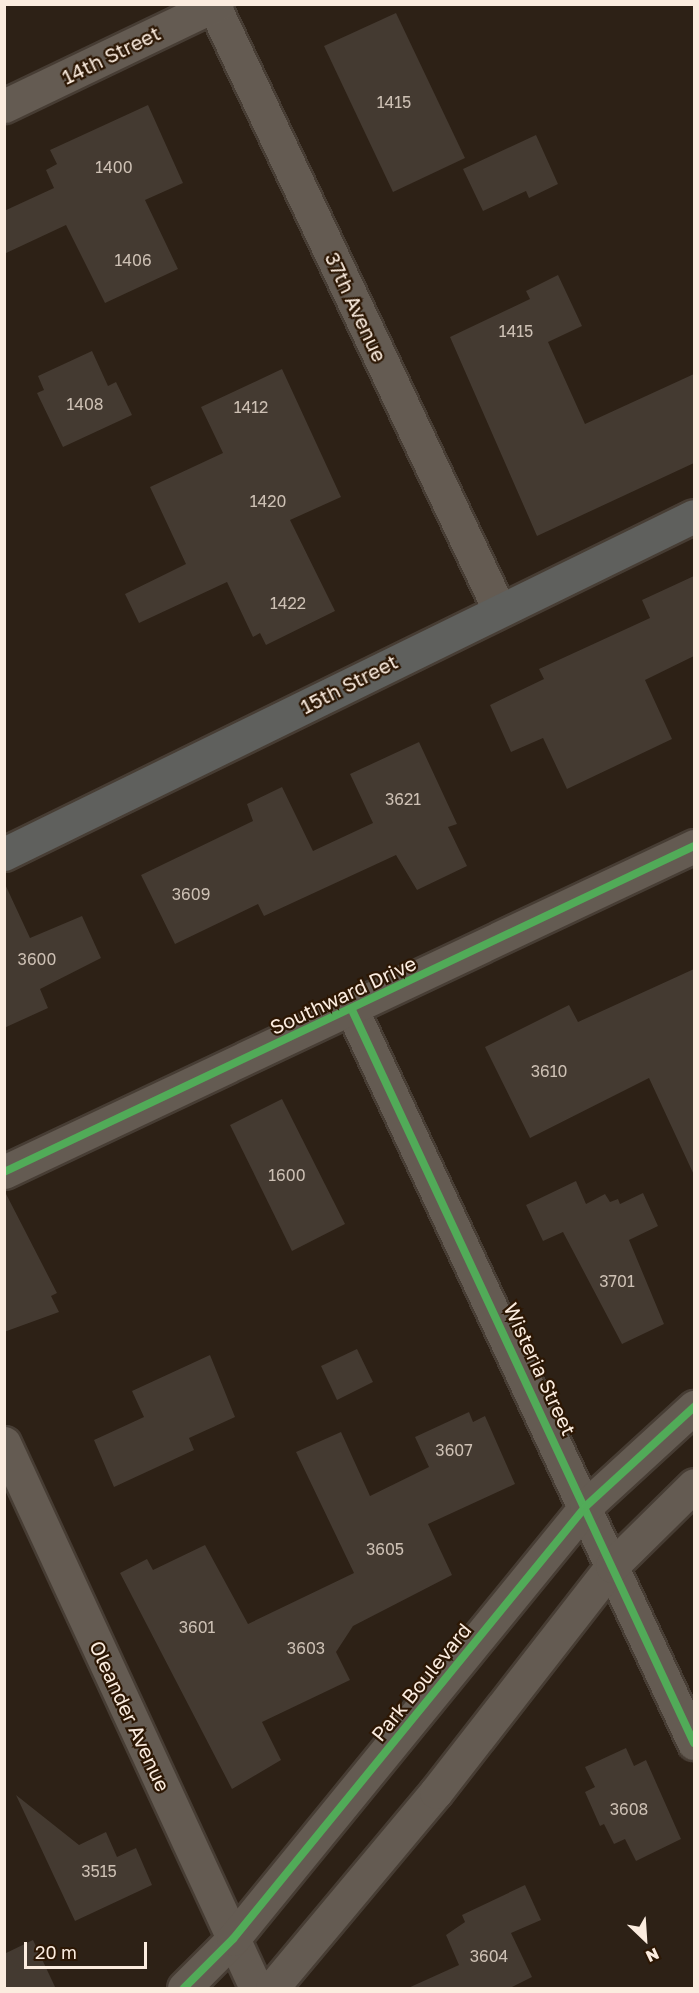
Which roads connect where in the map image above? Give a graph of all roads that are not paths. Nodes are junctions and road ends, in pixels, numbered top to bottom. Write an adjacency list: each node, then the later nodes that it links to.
1 (215, 5): 2 (street, 14th Street); 4 (street, 37th Avenue)
2 (4, 106)
3 (694, 516): 4 (main road, 15th Street)
4 (499, 609): 6 (main road, 15th Street)
5 (694, 846): 7 (street, Southward Drive)
6 (4, 854)
7 (352, 1010): 8 (street, Southward Drive); 12 (street, Wisteria Street)
8 (8, 1162)
9 (694, 1407): 12 (street, Park Boulevard)
10 (4, 1443): 15 (street, Oleander Avenue)
11 (694, 1485): 13 (street)
12 (586, 1506): 13 (street, Wisteria Street); 15 (street, Park Boulevard)
13 (612, 1566): 14 (street, Wisteria Street); 18 (street)
14 (694, 1743)
15 (233, 1939): 16 (street, Park Boulevard); 17 (street, Oleander Avenue)
16 (184, 1989)
17 (256, 1989)
18 (272, 1989)

